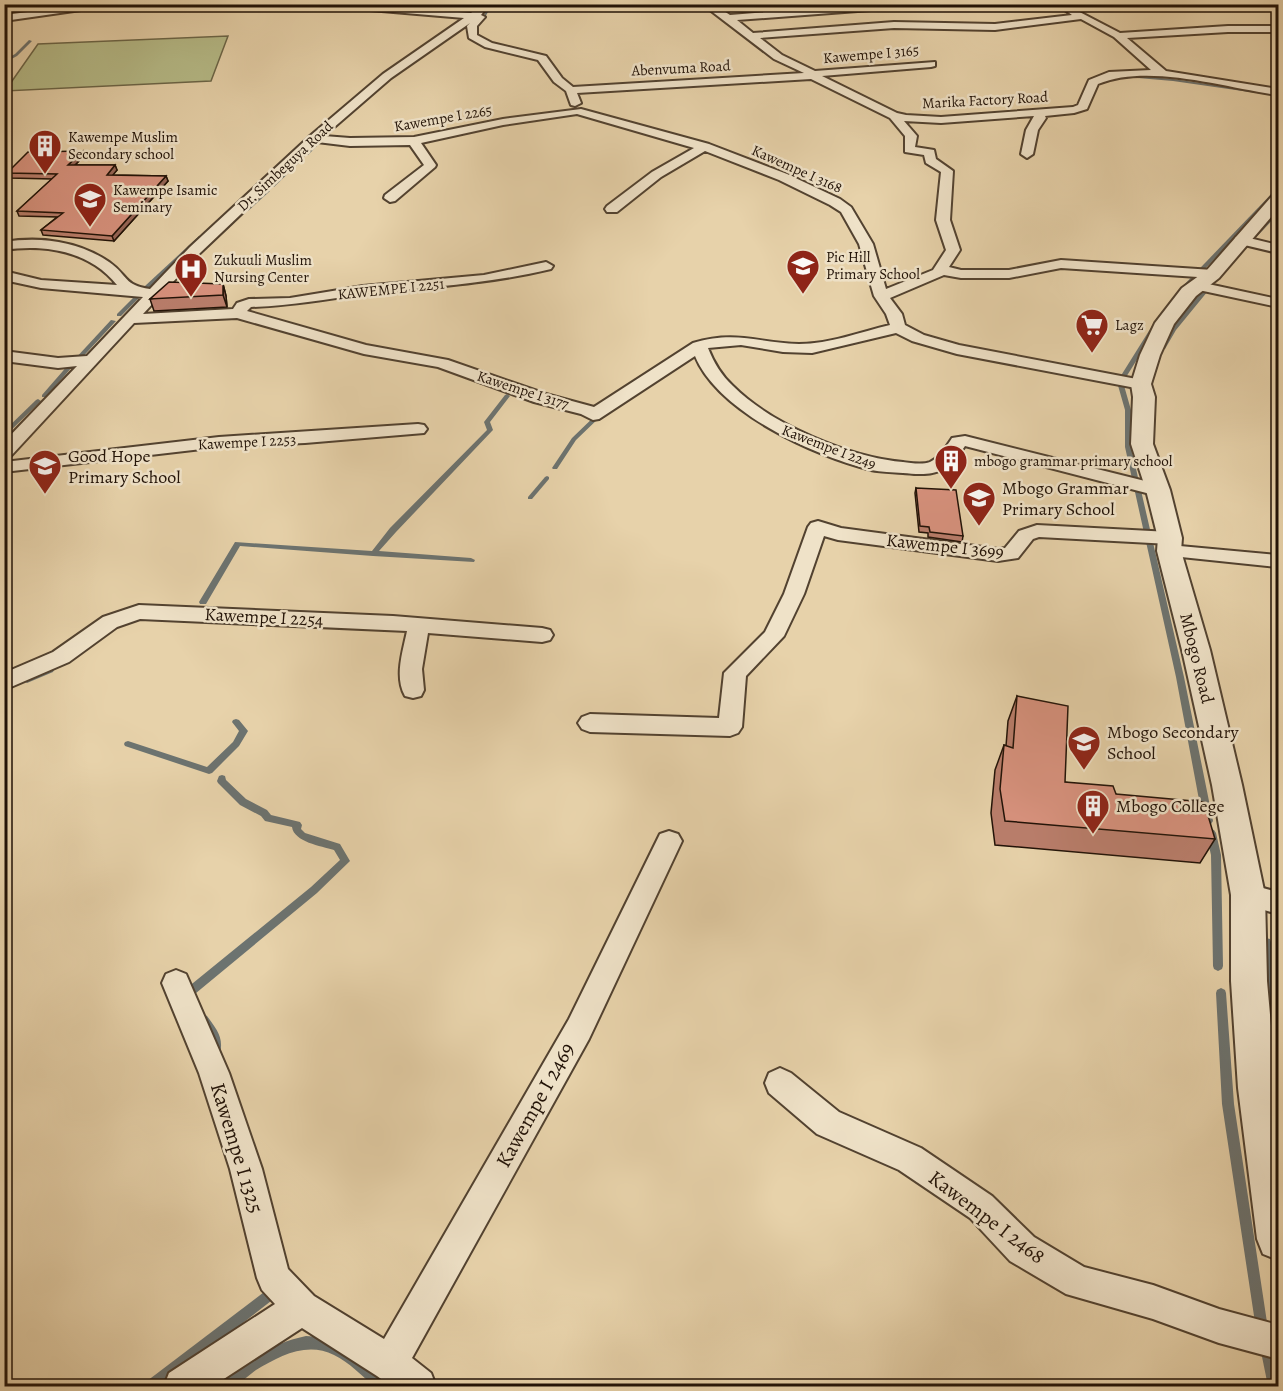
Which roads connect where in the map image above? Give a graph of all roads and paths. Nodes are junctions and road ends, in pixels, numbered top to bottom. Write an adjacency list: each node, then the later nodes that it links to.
1 (119, 4): 13 (street)
2 (486, 4): 12 (street, Dr. Simbeguya Road)
3 (567, 4): 4 (street)
4 (578, 4): 5 (street)
5 (596, 4)
6 (706, 4): 15 (street, Marika Factory Road)
7 (1058, 4): 11 (street)
8 (358, 6): 12 (street)
9 (818, 7): 10 (street); 15 (street)
10 (871, 7)
11 (1083, 16): 17 (street); 18 (street)
12 (476, 17): 14 (street); 22 (street); 27 (street, Dr. Simbeguya Road)
13 (4, 18)
14 (492, 18)
15 (728, 18): 17 (street, Marika Factory Road)
16 (1278, 29): 18 (street)
17 (751, 36): 20 (street, Marika Factory Road)
18 (1118, 36): 21 (street)
19 (931, 64): 20 (street, Kawempe I 3165)
20 (813, 75): 22 (street, Abenvuma Road); 26 (street, Marika Factory Road)
21 (1166, 75): 23 (street, Marika Factory Road); 25 (street, Marika Factory Road)
22 (571, 90): 24 (street)
23 (1278, 92)
24 (577, 111): 28 (street, Kawempe I 2265); 29 (street, Kawempe I 3168)
25 (1038, 112): 26 (street, Marika Factory Road); 30 (street)
26 (894, 116): 38 (street)
27 (314, 138): 28 (street, Kawempe I 2265); 42 (street, Dr. Simbeguya Road)
28 (414, 141): 31 (street)
29 (705, 147): 33 (street); 43 (street, Kawempe I 3168)
30 (1028, 154)
31 (390, 198)
32 (1278, 200): 34 (street, Mbogo Road)
33 (612, 209)
34 (1241, 240): 36 (street); 40 (street, Mbogo Road)
35 (4, 246): 41 (street)
36 (1278, 249)
37 (546, 266): 45 (street, KAWEMPE I 2251)
38 (941, 270): 40 (street); 43 (street)
39 (4, 275): 41 (street)
40 (1207, 284): 44 (street); 51 (street, Mbogo Road)
41 (128, 290): 42 (street)
42 (153, 294): 46 (street, Dr. Simbeguya Road)
43 (881, 296): 47 (street, Kawempe I 3168)
44 (1278, 303)
45 (238, 313): 46 (street, Kawempe I 3177); 48 (street, Kawempe I 3177)
46 (130, 319): 50 (street, Dr. Simbeguya Road)
47 (898, 328): 48 (street, Kawempe I 3177); 51 (street)
48 (699, 346): 55 (street, Kawempe I 2249)
49 (4, 356): 50 (street)
50 (91, 360): 53 (street, Dr. Simbeguya Road)
51 (1141, 384): 55 (street, Mbogo Road)
52 (418, 429): 54 (street, Kawempe I 2253)
53 (4, 453)
54 (4, 467)
55 (1158, 490): 56 (street, Mbogo Road)
56 (1170, 544): 57 (street, Kawempe I 3699); 62 (street, Kawempe I 3699); 64 (street, Mbogo Road)
57 (1278, 561)
58 (419, 625): 59 (street, Kawempe I 2254); 60 (street, Kawempe I 2254); 61 (street)
59 (542, 635)
60 (4, 682)
61 (413, 690)
62 (590, 723)
63 (669, 841): 71 (street, Kawempe I 2469)
64 (1248, 895): 65 (street); 68 (street, Mbogo Road)
65 (1278, 903)
66 (176, 983): 69 (street, Kawempe I 1325)
67 (780, 1083): 70 (street, Kawempe I 2468)
68 (1278, 1239)
69 (302, 1308): 71 (street, Kawempe I 1325); 72 (street)
70 (1278, 1342)
71 (390, 1363): 73 (street, Kawempe I 1325)
72 (182, 1386)
73 (418, 1386)

